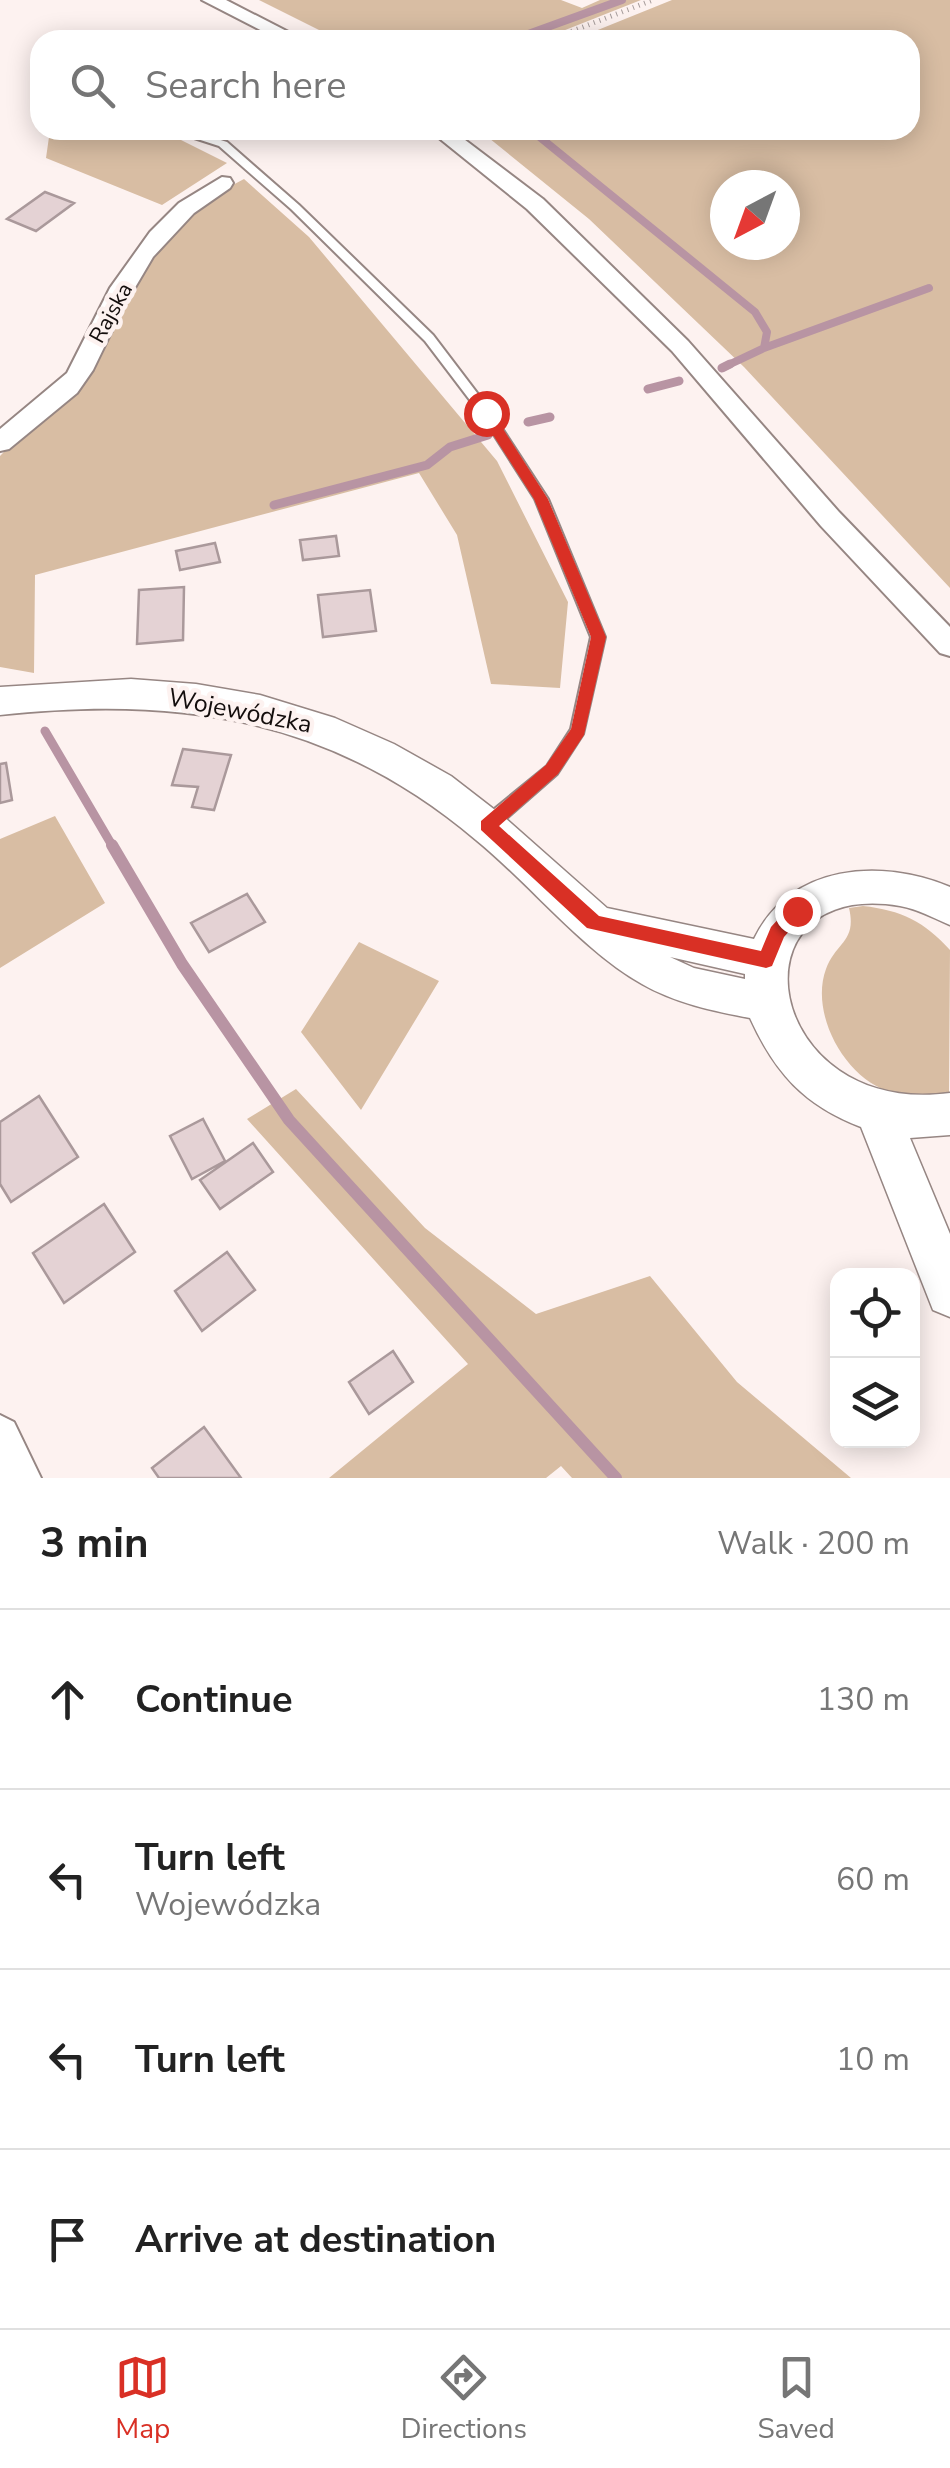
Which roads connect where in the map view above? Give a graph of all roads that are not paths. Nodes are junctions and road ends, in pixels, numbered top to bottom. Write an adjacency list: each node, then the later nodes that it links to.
1 (211, 0): 2 (street)
2 (274, 30)
3 (209, 140): 9 (lane)
4 (452, 140): 7 (street)
5 (222, 183): 6 (street, Rajska)
6 (0, 442)
7 (950, 645)
8 (0, 701): 9 (street, Wojewódzka)
9 (488, 826): 11 (street, Wojewódzka)
10 (950, 907): 11 (street)
11 (766, 981): 12 (street)
12 (877, 1112): 13 (street); 14 (street)
13 (950, 1114)
14 (950, 1293)
15 (0, 1436): 16 (street)
16 (20, 1478)

